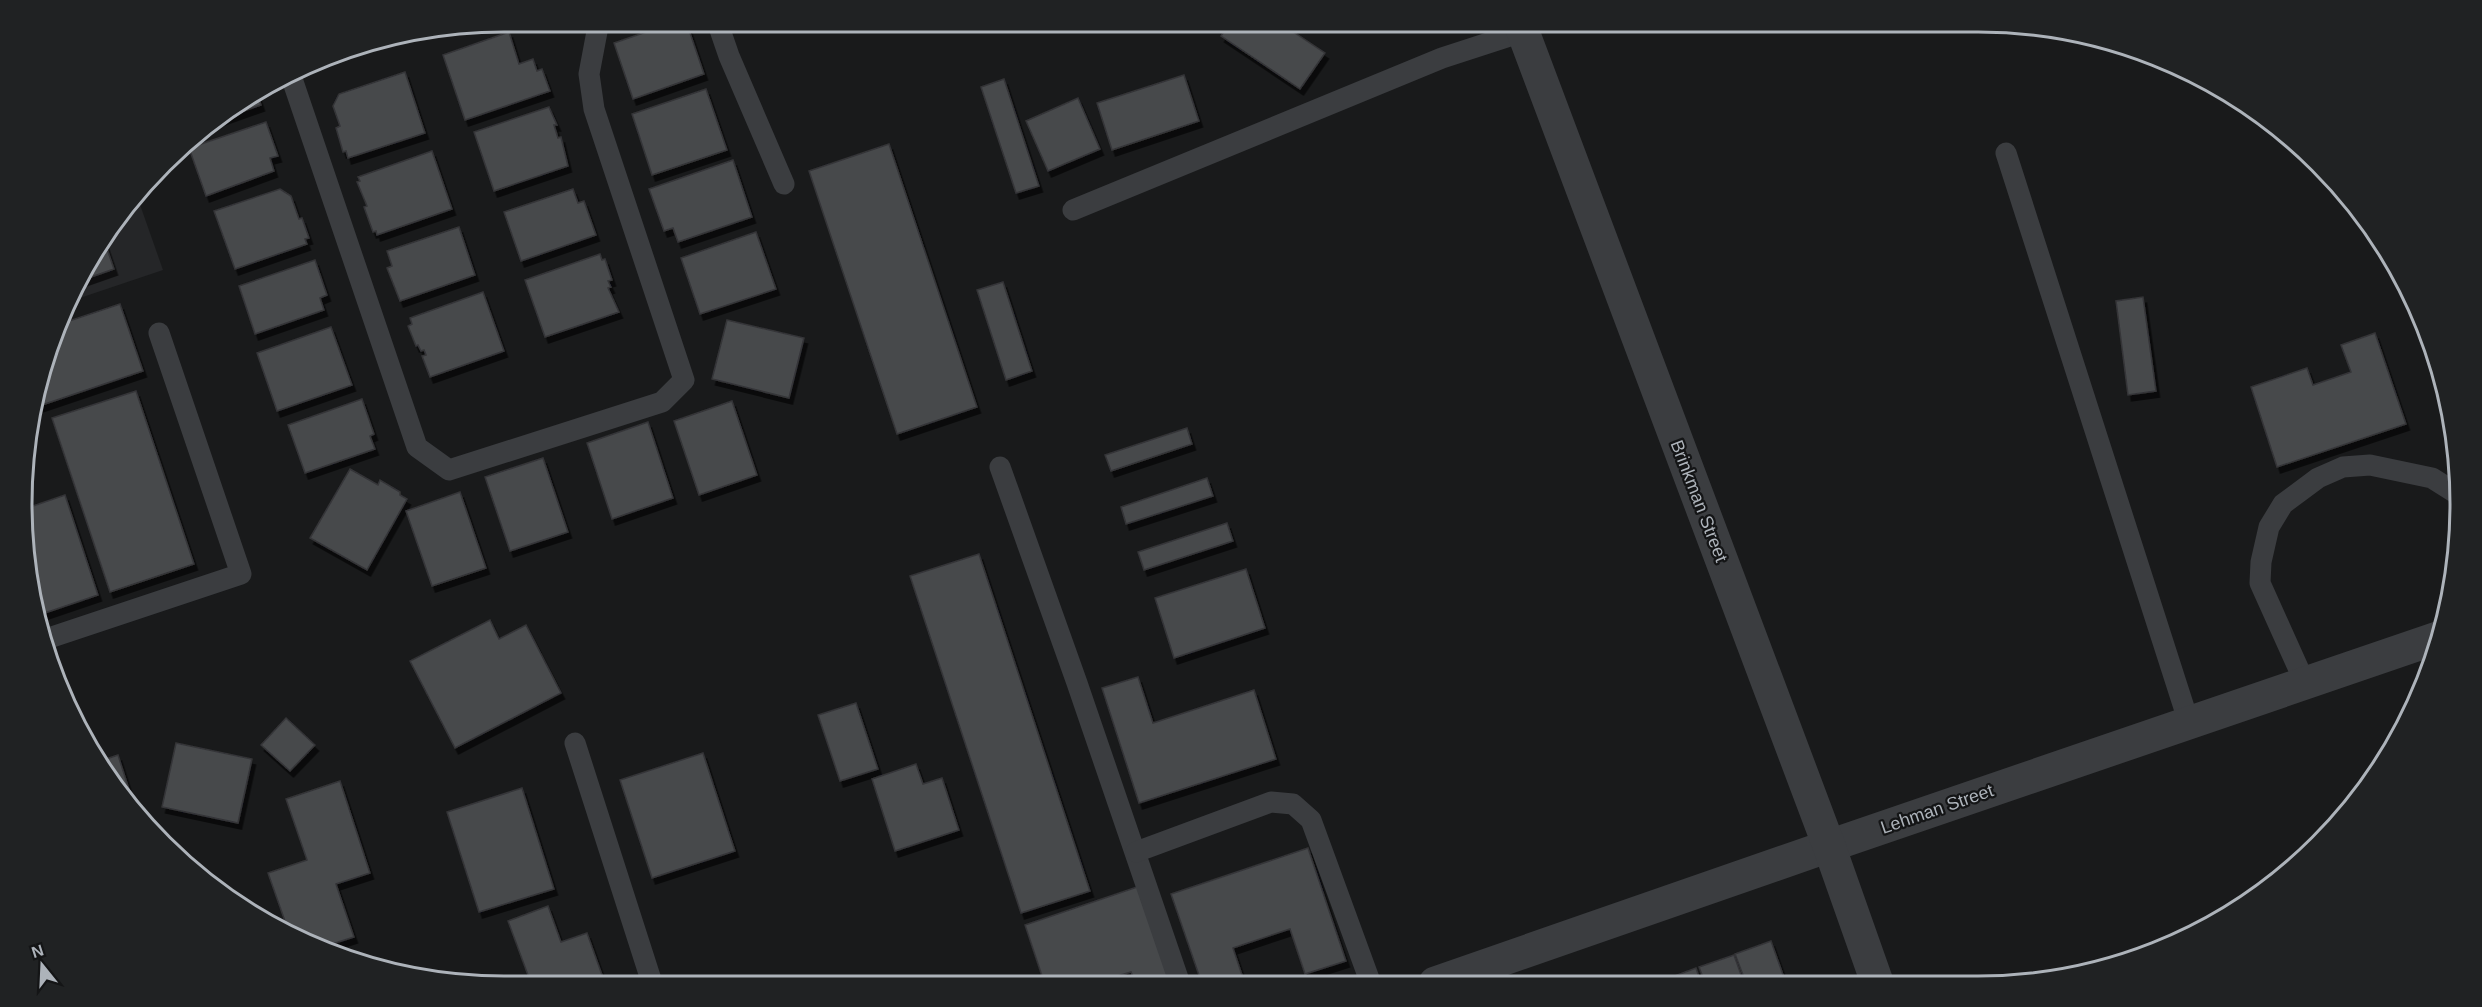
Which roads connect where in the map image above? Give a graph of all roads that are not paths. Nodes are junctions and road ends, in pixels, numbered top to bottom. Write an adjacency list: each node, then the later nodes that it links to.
1 (597, 32): 5 (lane)
2 (721, 32): 7 (lane)
3 (1507, 32): 8 (lane)
4 (1522, 32): 17 (street, Brinkman Street)
5 (293, 81)
6 (2006, 153): 15 (lane)
7 (784, 184)
8 (1073, 210)
9 (159, 333): 12 (lane)
10 (1000, 467): 18 (lane)
11 (2450, 489): 14 (lane)
12 (51, 637)
13 (2429, 642): 14 (street, Lehman Street)
14 (2305, 684): 15 (street, Lehman Street)
15 (2189, 723): 17 (street, Lehman Street)
16 (575, 743): 19 (lane)
17 (1829, 846): 22 (street, Lehman Street); 23 (street, Brinkman Street)
18 (1136, 852): 20 (lane); 21 (lane)
19 (650, 976)
20 (1177, 976)
21 (1368, 976)
22 (1455, 976)
23 (1875, 976)

